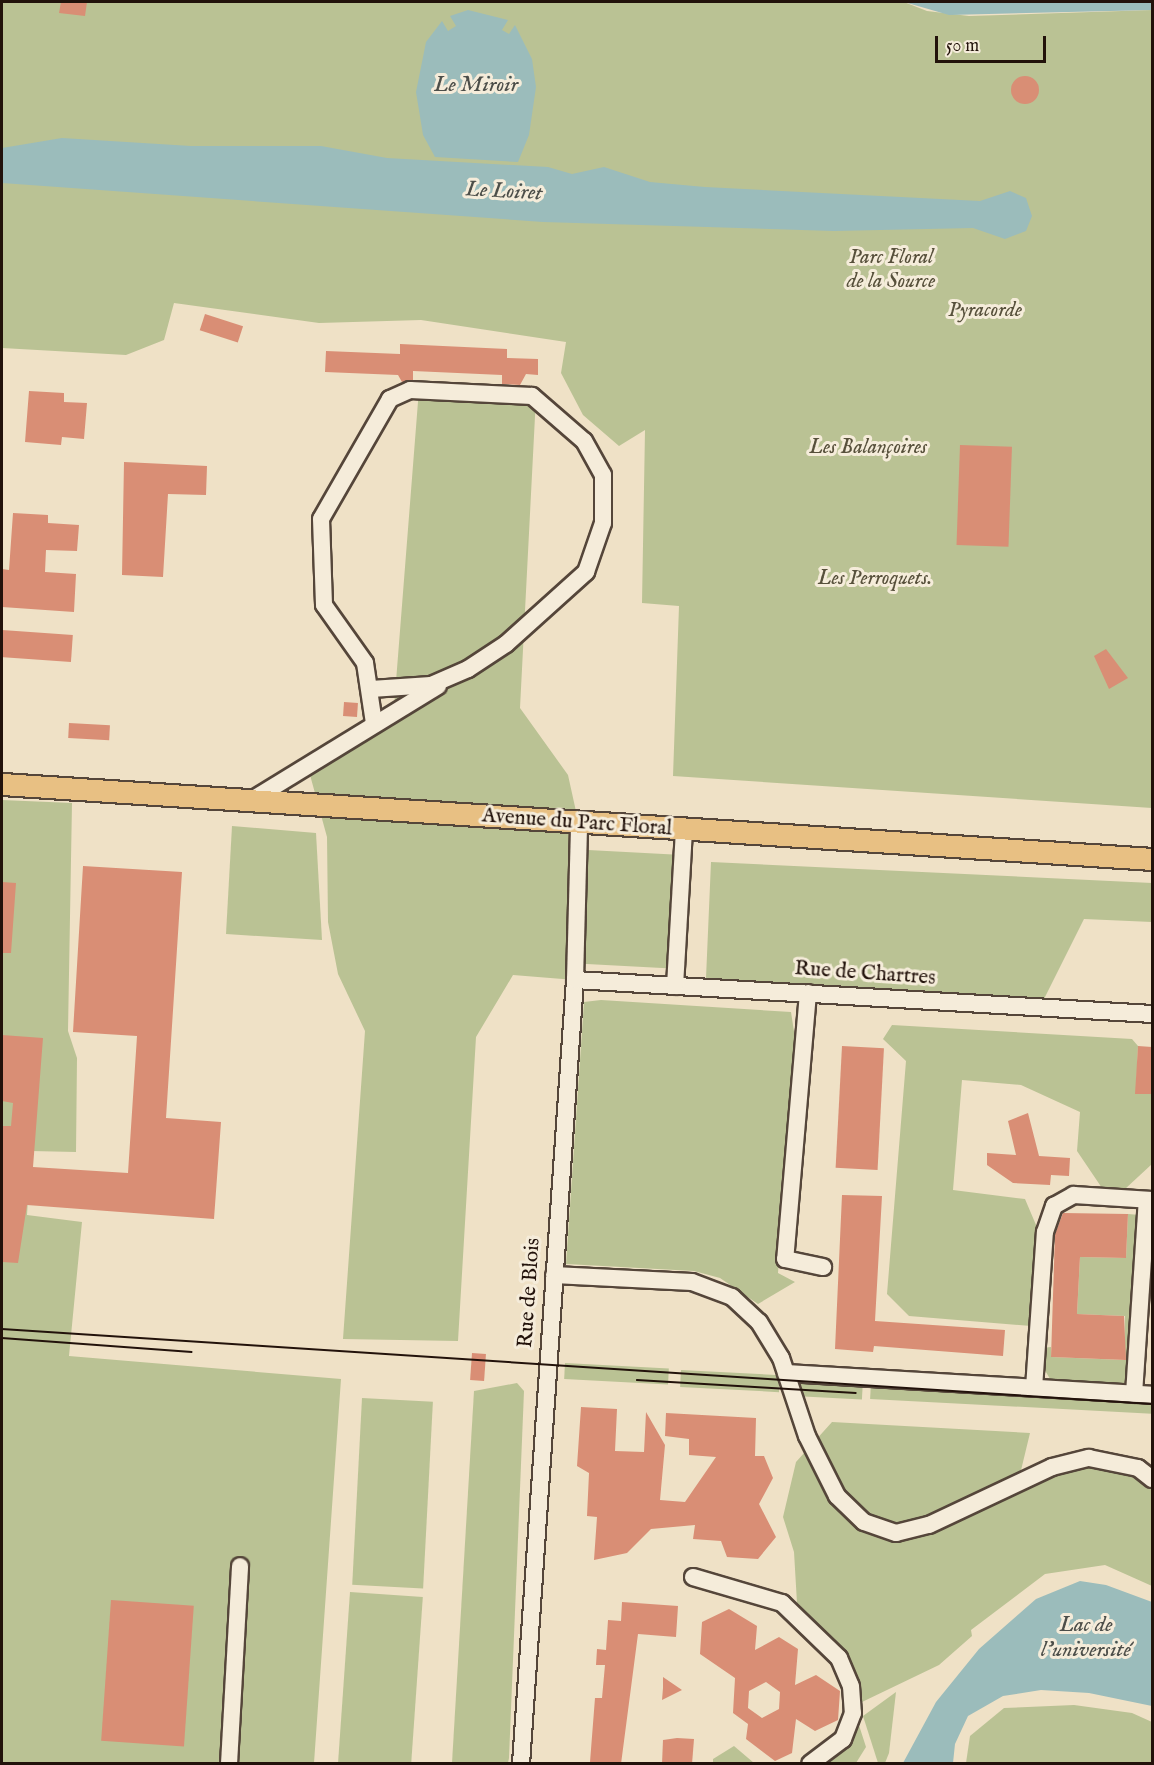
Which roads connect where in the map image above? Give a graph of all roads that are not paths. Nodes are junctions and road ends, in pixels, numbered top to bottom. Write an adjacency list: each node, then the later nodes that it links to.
1 (468, 669): 2 (street); 2 (street); 3 (street)
2 (371, 688): 3 (street)
3 (374, 723): 4 (street)
4 (304, 768): 6 (street); 7 (street)
5 (2, 784): 6 (main road, Avenue du Parc Floral)
6 (252, 800): 7 (main road, Avenue du Parc Floral)
7 (310, 805): 8 (main road, Avenue du Parc Floral)
8 (579, 825): 9 (main road, Avenue du Parc Floral); 11 (street, Rue de Blois)
9 (684, 831): 10 (main road, Avenue du Parc Floral); 12 (street)
10 (1152, 859)
11 (575, 980): 12 (street, Rue de Chartres); 17 (street, Rue de Blois)
12 (675, 986): 13 (street, Rue de Chartres)
13 (808, 993): 14 (street, Rue de Chartres); 16 (street)
14 (1152, 1014)
15 (1150, 1200): 19 (street); 20 (street)
16 (823, 1267)
17 (554, 1275): 18 (street); 26 (street, Rue de Blois)
18 (786, 1373): 19 (street); 22 (street)
19 (1034, 1388): 20 (street)
20 (1134, 1394): 21 (street)
21 (1152, 1395)
22 (1152, 1479)
23 (240, 1566): 25 (street)
24 (693, 1577): 27 (street)
25 (229, 1764)
26 (521, 1764)
27 (810, 1764)

